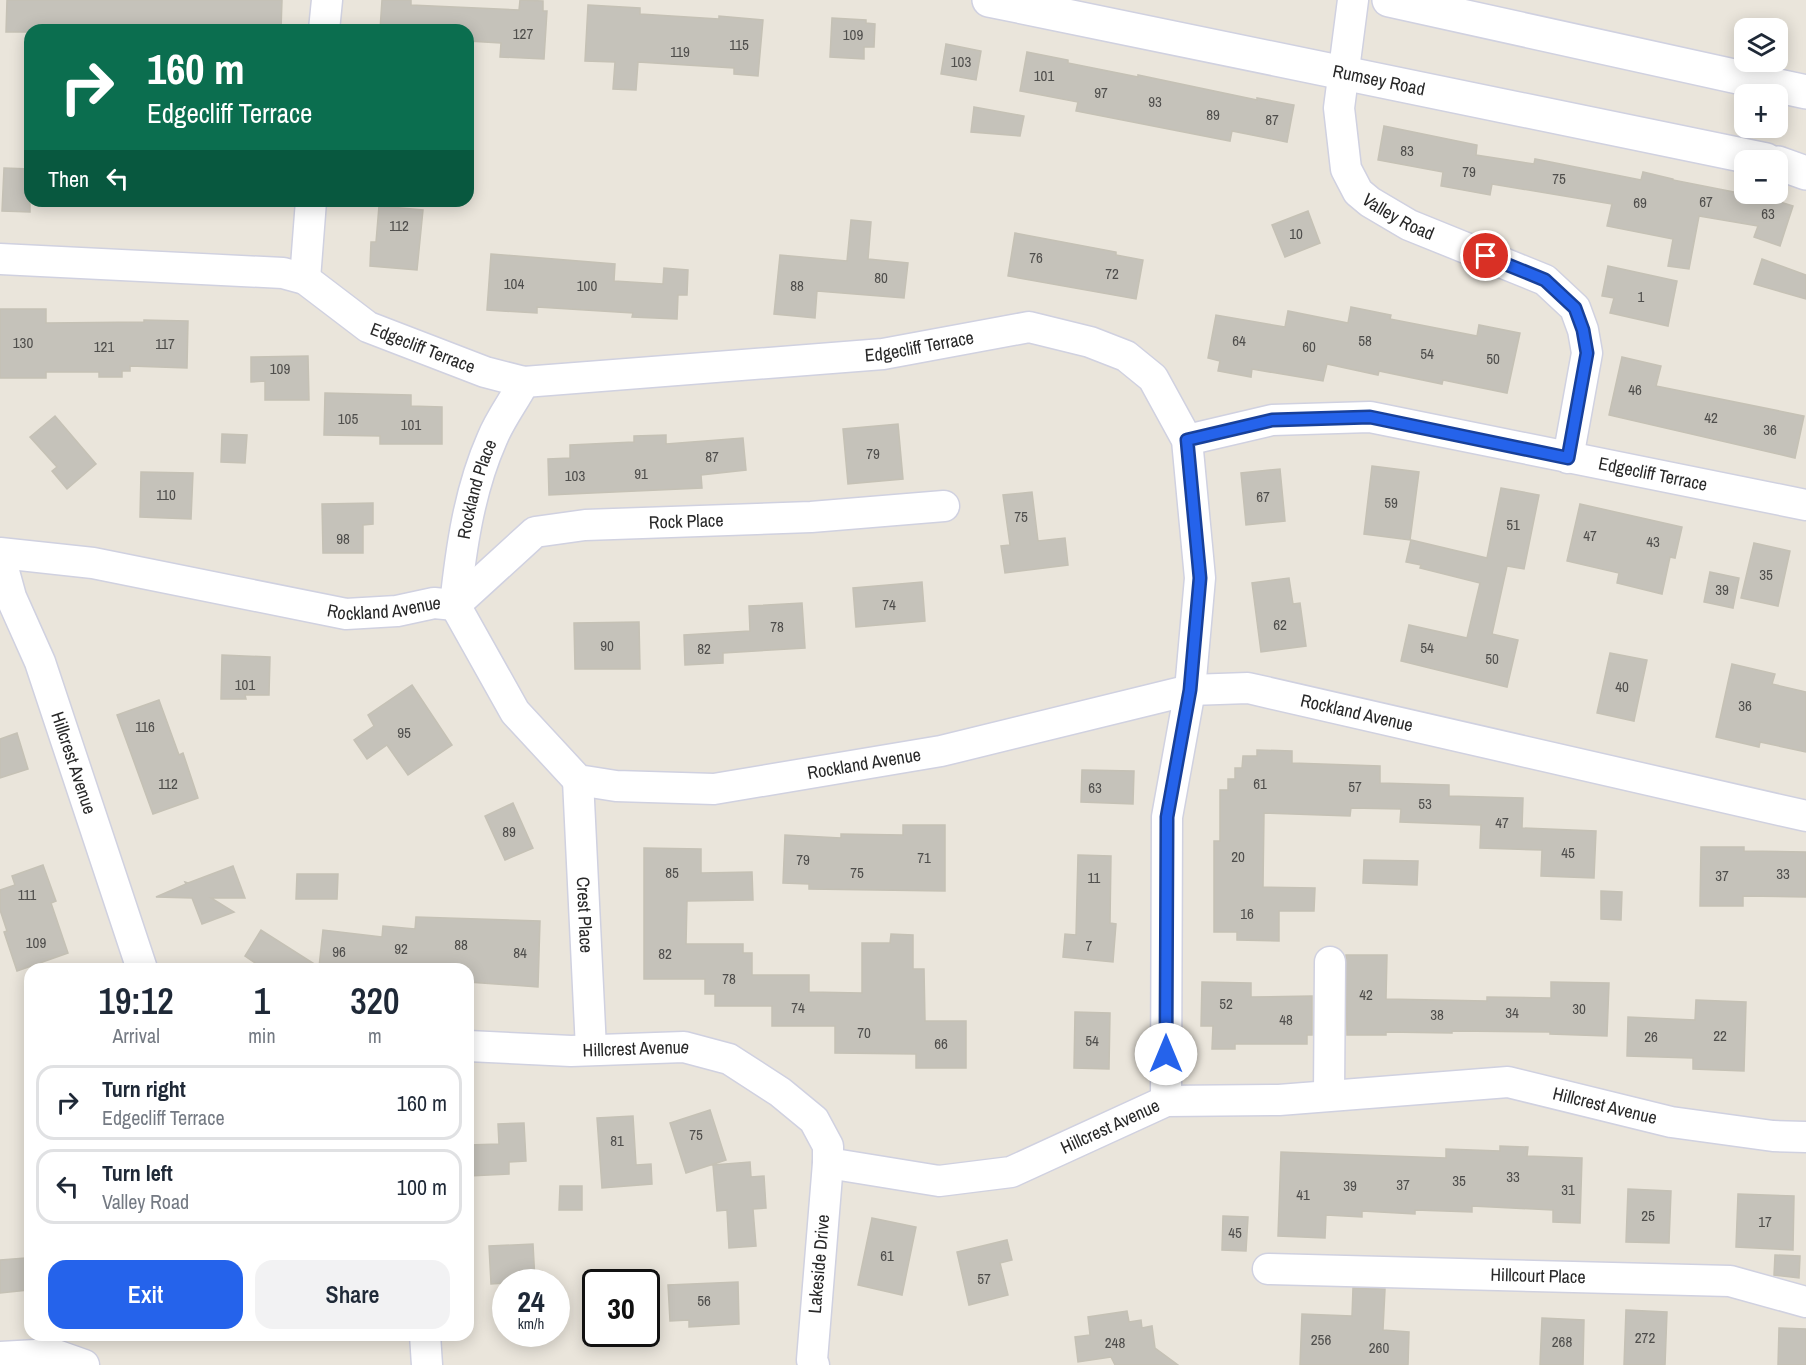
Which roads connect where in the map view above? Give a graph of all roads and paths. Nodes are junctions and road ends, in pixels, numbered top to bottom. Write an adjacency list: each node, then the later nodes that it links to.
1 (327, 0): 5 (street)
2 (989, 0): 6 (street, Rumsey Road)
3 (1353, 0): 6 (street, Valley Road)
4 (1389, 0): 7 (street)
5 (325, 24)
6 (1344, 72): 8 (street, Rumsey Road); 16 (street, Valley Road)
7 (1806, 92)
8 (1734, 153)
9 (1788, 167): 10 (street)
10 (1806, 173)
11 (311, 207): 13 (street)
12 (0, 259): 13 (street, Edgecliff Terrace)
13 (305, 279): 14 (street, Edgecliff Terrace)
14 (524, 382): 15 (street, Edgecliff Terrace); 21 (street, Rockland Place)
15 (1187, 440): 16 (street, Edgecliff Terrace); 22 (street)
16 (1568, 458): 17 (street, Edgecliff Terrace)
17 (1806, 505)
18 (944, 506): 21 (street, Rock Place)
19 (0, 553): 21 (street, Rockland Avenue)
20 (0, 557): 26 (street, Hillcrest Avenue)
21 (455, 605): 23 (street, Rockland Avenue)
22 (1190, 690): 23 (street, Rockland Avenue); 24 (street, Rockland Avenue); 30 (street)
23 (578, 780): 28 (street, Crest Place)
24 (1806, 816)
25 (1330, 962): 29 (street)
26 (140, 963)
27 (474, 1046): 28 (street, Hillcrest Avenue)
28 (591, 1049): 32 (street, Hillcrest Avenue)
29 (1329, 1095): 30 (street, Hillcrest Avenue); 31 (street, Hillcrest Avenue)
30 (1166, 1101): 32 (street, Hillcrest Avenue)
31 (1806, 1137)
32 (828, 1163): 39 (street, Lakeside Drive)
33 (1268, 1269): 34 (street, Hillcourt Place)
34 (1806, 1302)
35 (425, 1341): 38 (street)
36 (0, 1357): 37 (street)
37 (84, 1365)
38 (427, 1365)
39 (814, 1365)

